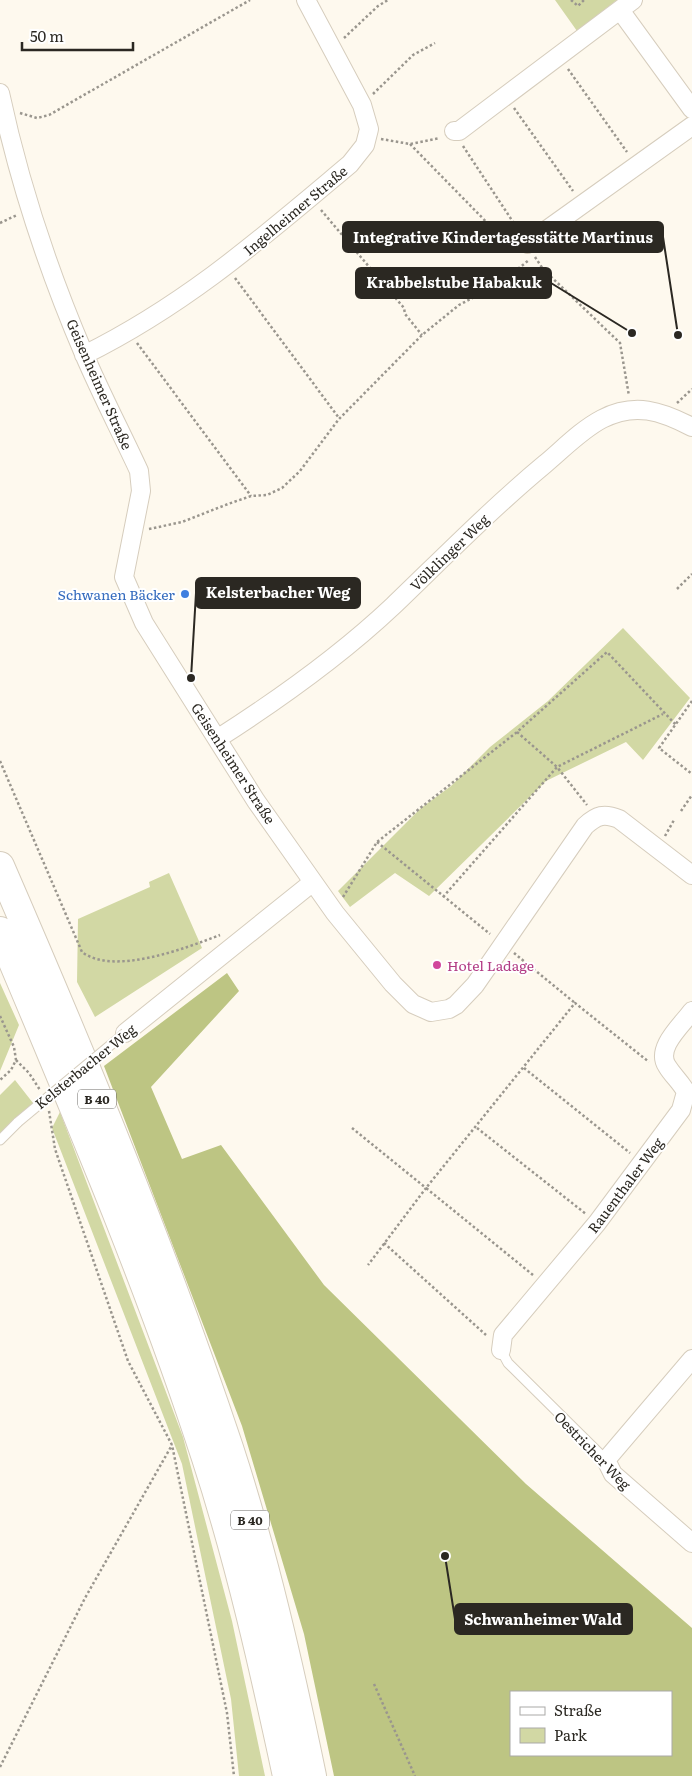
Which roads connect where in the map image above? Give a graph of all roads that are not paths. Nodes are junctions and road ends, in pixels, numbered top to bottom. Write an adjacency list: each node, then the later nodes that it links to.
1 (306, 0): 8 (street, Ingelheimer Straße)
2 (626, 5): 4 (street); 6 (street)
3 (2, 100): 8 (street, Geisenheimer Straße)
4 (692, 109)
5 (692, 126): 7 (street)
6 (454, 131)
7 (530, 250)
8 (84, 355): 10 (street, Geisenheimer Straße)
9 (692, 427): 10 (street, Völklinger Weg)
10 (218, 739): 13 (street, Geisenheimer Straße)
11 (0, 866): 23 (highway, B 40)
12 (692, 875): 13 (street, Geisenheimer Straße)
13 (313, 882): 16 (street, Kelsterbacher Weg)
14 (0, 931): 22 (highway, B 40)
15 (692, 1011): 18 (street, Rauenthaler Weg)
16 (125, 1033): 17 (lane, Kelsterbacher Weg, bridge)
17 (0, 1140)
18 (501, 1350): 20 (lane, Oestricher Weg)
19 (692, 1359): 20 (street)
20 (606, 1460): 21 (street, Oestricher Weg)
21 (692, 1543)
22 (287, 1776)
23 (312, 1776)

